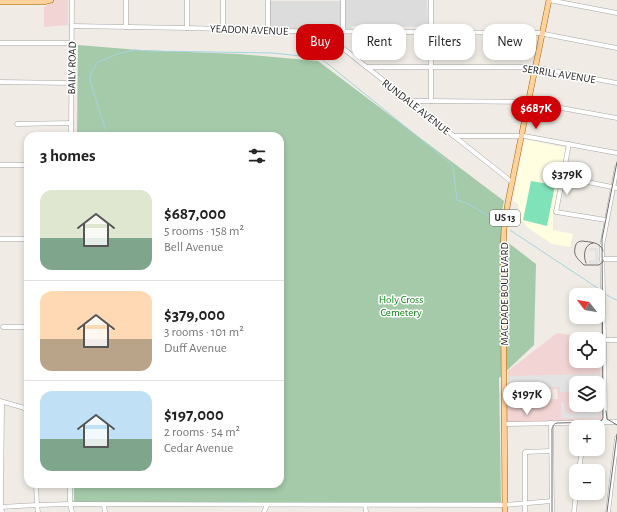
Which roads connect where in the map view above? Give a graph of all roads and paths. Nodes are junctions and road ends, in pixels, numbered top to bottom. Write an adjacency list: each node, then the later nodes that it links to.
1 (51, 0): 10 (main road)
2 (72, 0): 14 (street, BAILY ROAD)
3 (126, 0): 15 (street)
4 (187, 0): 16 (street)
5 (223, 0): 17 (street)
6 (268, 0): 18 (street)
7 (343, 0): 12 (street)
8 (431, 0): 13 (street)
9 (549, 0): 11 (street); 23 (main road, MACDADE BOULEVARD / US 13)
10 (0, 2)
11 (617, 14)
12 (343, 24)
13 (431, 24)
14 (72, 26): 15 (street, YEADON AVENUE); 25 (street, BAILY ROAD)
15 (126, 27): 16 (street, YEADON AVENUE)
16 (186, 28): 17 (street, YEADON AVENUE)
17 (222, 29): 18 (street, YEADON AVENUE)
18 (268, 31): 19 (street, YEADON AVENUE)
19 (296, 31)
20 (344, 31): 21 (street, YEADON AVENUE)
21 (414, 32)
22 (475, 32): 23 (street, YEADON AVENUE)
23 (542, 34): 26 (street, YEADON AVENUE); 32 (main road, MACDADE BOULEVARD / US 13)
24 (0, 43): 25 (street)
25 (72, 43): 35 (street, BAILY ROAD)
26 (617, 48)
27 (344, 50): 31 (street, RUNDALE AVENUE)
28 (431, 60): 30 (street)
29 (380, 66): 30 (street, SERRILL AVENUE); 31 (street, SERRILL AVENUE); 33 (street)
30 (431, 66): 32 (street, SERRILL AVENUE); 37 (street)
31 (366, 67): 33 (street, RUNDALE AVENUE)
32 (535, 68): 36 (street, SERRILL AVENUE); 39 (main road, MACDADE BOULEVARD / US 13)
33 (378, 77): 38 (street, RUNDALE AVENUE)
34 (0, 82): 35 (street)
35 (71, 83): 41 (street, BAILY ROAD)
36 (617, 83)
37 (431, 101): 38 (street); 39 (street)
38 (410, 102): 44 (street, RUNDALE AVENUE)
39 (528, 102): 40 (street); 45 (main road, MACDADE BOULEVARD / US 13)
40 (617, 118)
41 (71, 123): 42 (street); 43 (street, BAILY ROAD)
42 (18, 124)
43 (71, 132)
44 (453, 136): 45 (street); 52 (street, RUNDALE AVENUE)
45 (522, 136): 46 (street); 52 (main road, MACDADE BOULEVARD / US 13)
46 (569, 144): 47 (street); 51 (street)
47 (617, 154)
48 (0, 165): 49 (street)
49 (24, 165)
50 (617, 167): 53 (street)
51 (563, 177): 53 (street); 54 (street)
52 (512, 182): 71 (main road, MACDADE BOULEVARD / US 13)
53 (615, 188): 54 (street)
54 (606, 220): 57 (street)
55 (0, 239): 56 (street)
56 (24, 239)
57 (602, 259): 58 (street); 61 (street)
58 (617, 259)
59 (24, 326): 60 (street)
60 (3, 327)
61 (604, 332)
62 (605, 340): 63 (street)
63 (617, 340)
64 (604, 368): 67 (street)
65 (1, 401): 66 (street); 86 (street)
66 (24, 408)
67 (605, 420)
68 (605, 422): 69 (street)
69 (617, 422)
70 (551, 423): 71 (street); 72 (street); 74 (street)
71 (504, 424): 85 (main road, US 13)
72 (569, 424)
73 (617, 438): 97 (street)
74 (551, 451): 78 (street); 79 (street)
75 (36, 488): 82 (street)
76 (70, 488): 80 (street)
77 (575, 500): 96 (street)
78 (552, 501): 79 (street); 95 (street)
79 (525, 503): 85 (street); 94 (street)
80 (70, 504): 82 (street); 83 (street); 89 (street)
81 (366, 504): 84 (street); 85 (street); 92 (street)
82 (37, 505): 86 (street); 88 (street)
83 (104, 505): 84 (street); 90 (street)
84 (267, 505): 91 (street)
85 (505, 505): 93 (main road, US 13)
86 (1, 507): 87 (street)
87 (2, 512)
88 (38, 512)
89 (72, 512)
90 (105, 512)
91 (264, 512)
92 (366, 512)
93 (505, 512)
94 (525, 512)
95 (552, 512)
96 (574, 512)
97 (608, 512)

